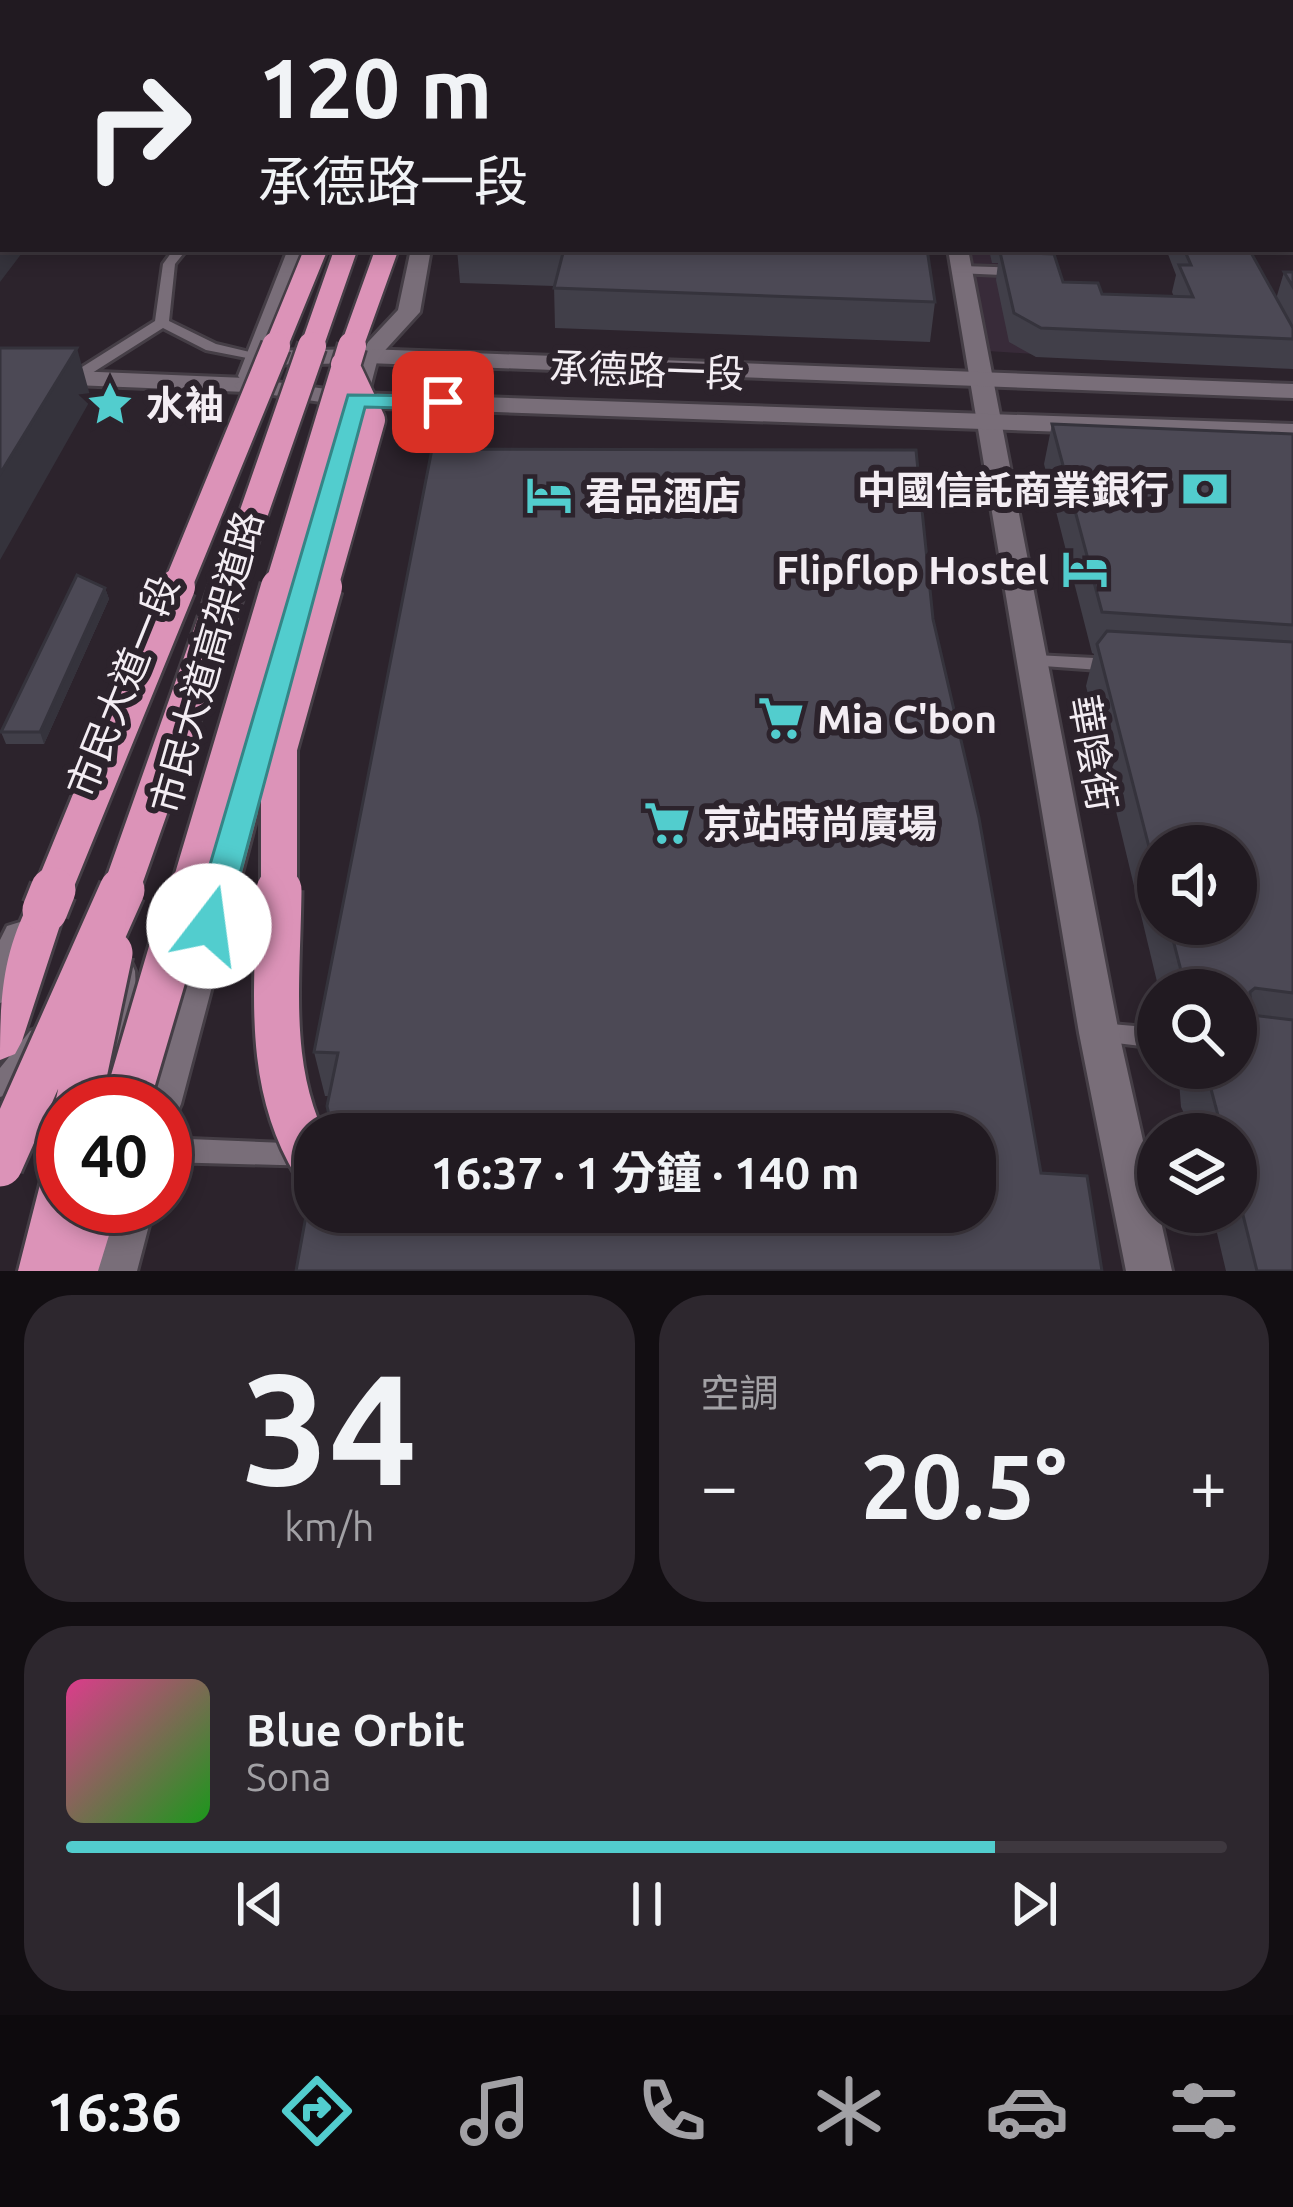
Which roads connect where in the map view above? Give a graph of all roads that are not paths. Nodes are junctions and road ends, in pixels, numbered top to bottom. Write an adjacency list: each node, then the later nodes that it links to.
1 (179, 252): 9 (lane)
2 (297, 252): 10 (street, 市民大道一段)
3 (315, 252): 26 (highway, 市民大道高架道路, bridge)
4 (345, 252): 21 (highway, bridge)
5 (386, 252): 11 (highway, 市民大道高架道路, bridge)
6 (420, 252): 11 (street)
7 (959, 259): 8 (lane); 14 (street, 華陰街)
8 (1030, 273)
9 (162, 323): 10 (lane); 13 (lane)
10 (251, 372): 11 (street, 承德路一段); 11 (street, 承德路一段); 13 (street, 承德路一段); 23 (street, 市民大道一段)
11 (356, 374): 14 (street, 承德路一段); 16 (street, 承德路一段); 29 (highway, 市民大道高架道路, bridge); 30 (street); 32 (highway, bridge)
12 (0, 375): 13 (street, 承德路一段)
13 (76, 377)
14 (980, 380): 15 (street, 承德路一段); 16 (street, 華陰街)
15 (1293, 392)
16 (989, 421): 17 (street, 承德路一段); 18 (street, 華陰街)
17 (1293, 432)
18 (1035, 661): 19 (lane); 24 (street, 華陰街)
19 (1129, 666)
20 (165, 796): 22 (lane)
21 (124, 885): 27 (highway, bridge); 35 (highway, bridge)
22 (123, 930): 28 (lane); 31 (lane)
23 (0, 987)
24 (1100, 1033): 25 (lane); 42 (street, 華陰街)
25 (1137, 1037)
26 (0, 1041)
27 (84, 1077)
28 (127, 1077)
29 (136, 1077)
30 (167, 1077)
31 (0, 1086)
32 (294, 1129)
33 (192, 1152): 34 (lane)
34 (294, 1159)
35 (0, 1164)
36 (51, 1233): 39 (highway)
37 (86, 1233): 40 (highway)
38 (125, 1233): 41 (street)
39 (43, 1271)
40 (74, 1271)
41 (114, 1271)
42 (1149, 1271)

